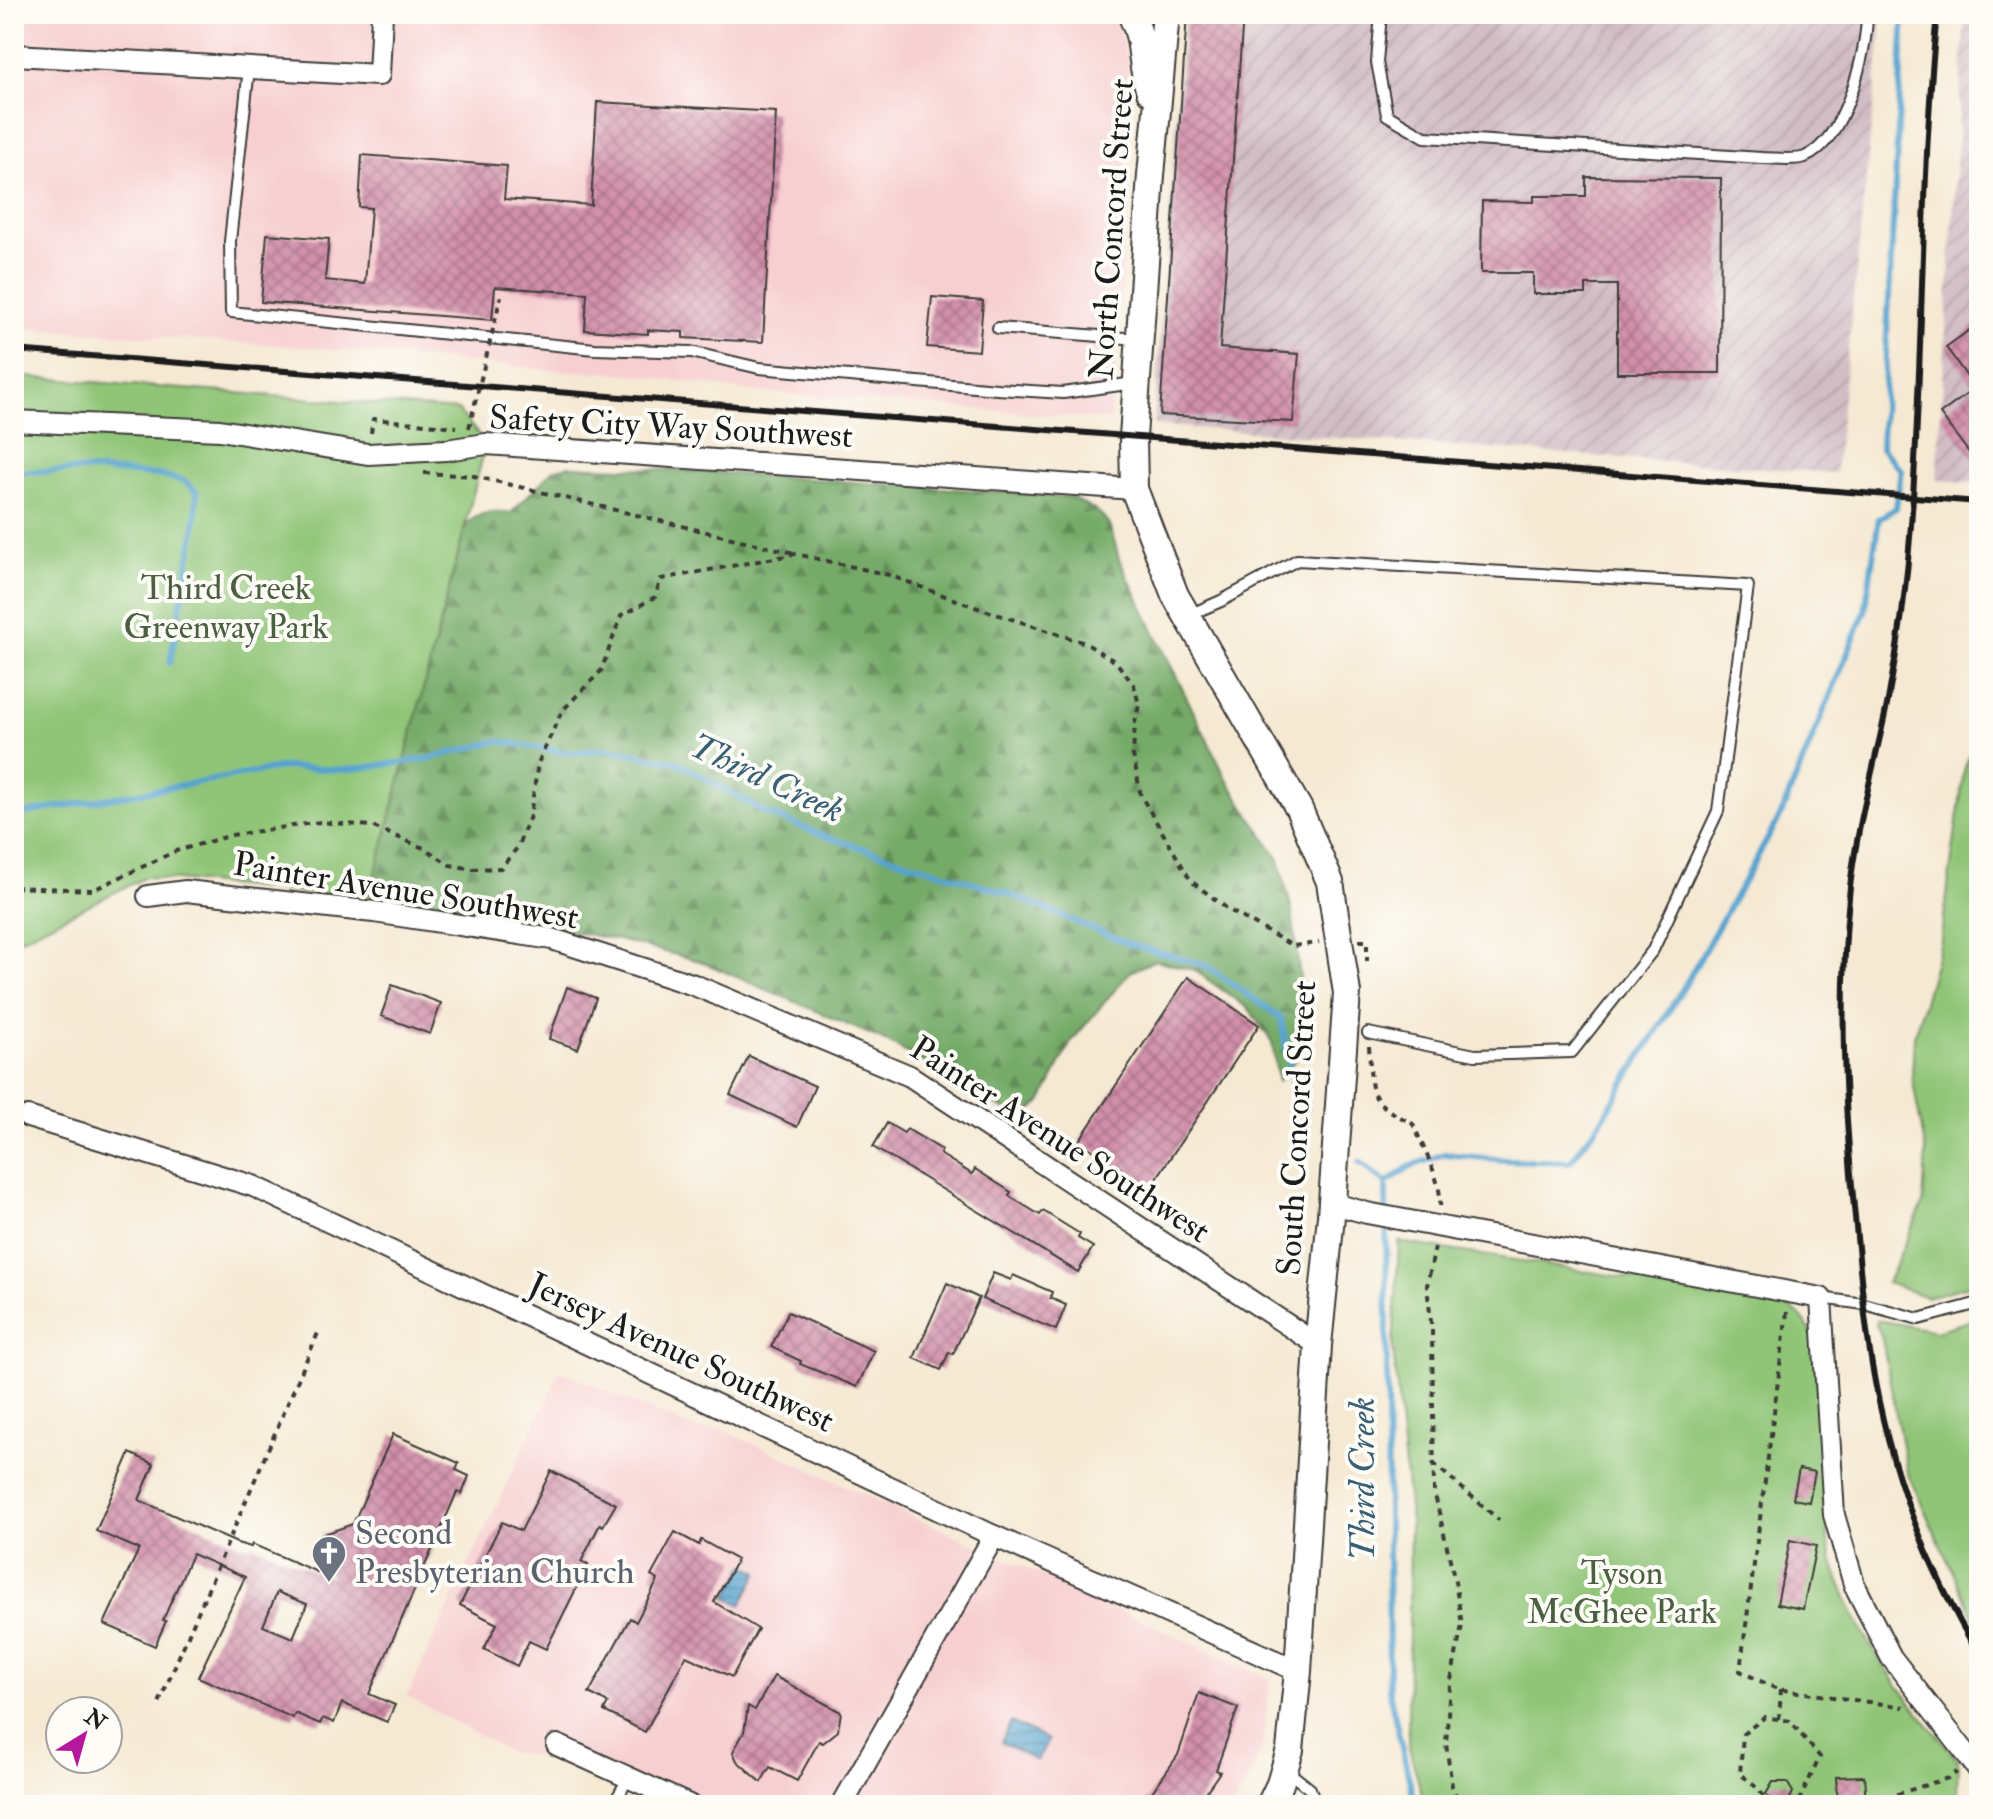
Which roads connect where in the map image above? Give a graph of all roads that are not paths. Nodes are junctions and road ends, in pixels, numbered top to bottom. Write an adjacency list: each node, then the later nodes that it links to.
1 (382, 14): 7 (street)
2 (1131, 14): 8 (street)
3 (1166, 14): 8 (street, North Concord Street)
4 (1381, 14): 5 (lane)
5 (1867, 14)
6 (14, 55): 7 (street)
7 (249, 68): 11 (lane)
8 (1157, 107): 10 (street, North Concord Street)
9 (998, 328): 10 (lane)
10 (1140, 339): 11 (street, North Concord Street)
11 (1136, 383): 13 (street, North Concord Street)
12 (14, 421): 14 (street, Safety City Way Southwest)
13 (1132, 451): 14 (street, South Concord Street)
14 (1134, 489): 15 (street, South Concord Street)
15 (1187, 616): 17 (lane); 19 (street, South Concord Street)
16 (148, 896): 22 (street, Painter Avenue Southwest)
17 (1368, 1033)
18 (28, 1117): 23 (street, Jersey Avenue Southwest)
19 (1331, 1203): 20 (street); 22 (street, South Concord Street)
20 (1821, 1298): 21 (lane); 26 (street)
21 (1979, 1303)
22 (1318, 1345): 24 (street, South Concord Street)
23 (994, 1536): 24 (street, Jersey Avenue Southwest); 31 (street)
24 (1298, 1671): 27 (street, South Concord Street)
25 (557, 1745): 28 (street)
26 (1976, 1766)
27 (1284, 1769): 32 (street, South Concord Street); 33 (lane)
28 (629, 1777): 29 (lane); 30 (street)
29 (613, 1805)
30 (689, 1805)
31 (842, 1805)
32 (1270, 1805)
33 (1316, 1805)

